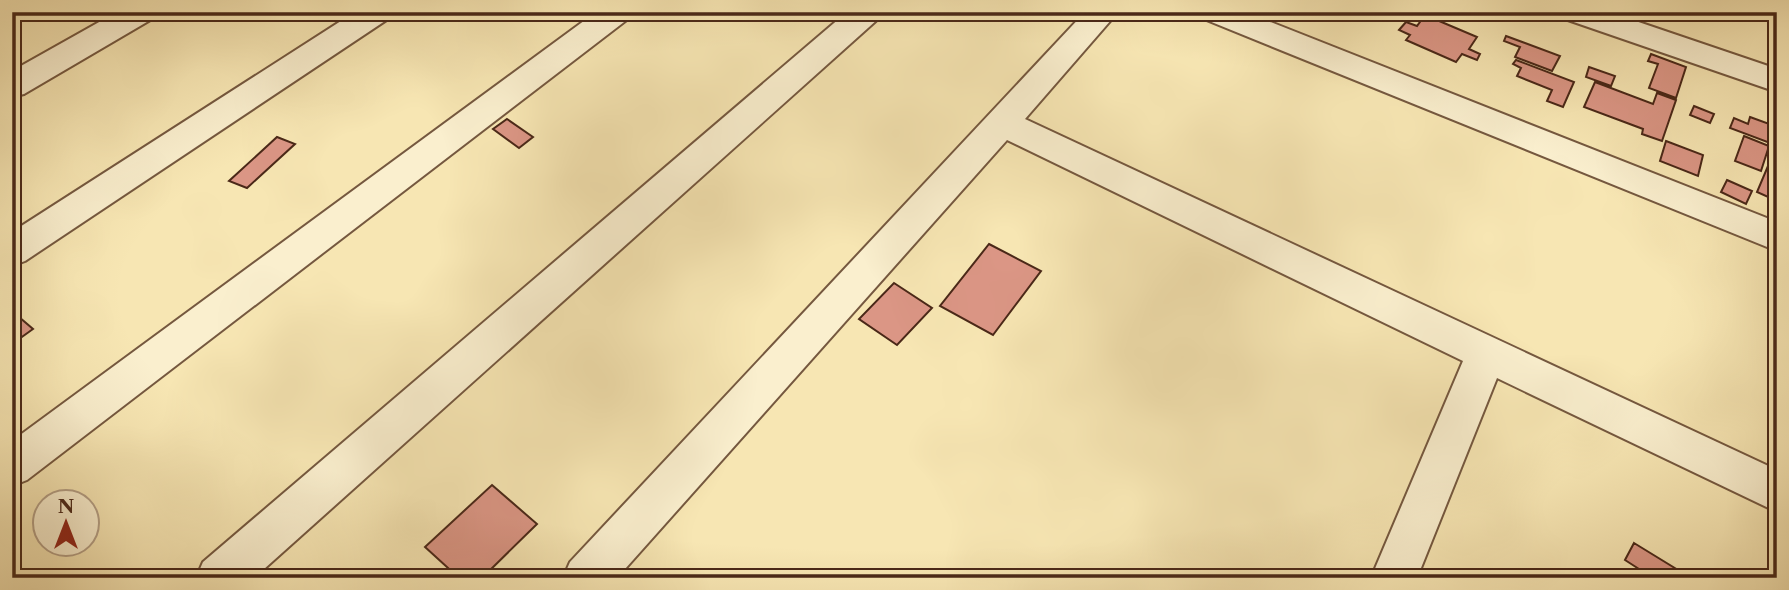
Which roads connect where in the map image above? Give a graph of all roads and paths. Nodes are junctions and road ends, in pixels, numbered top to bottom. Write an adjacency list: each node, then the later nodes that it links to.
1 (141, 12): 9 (street)
2 (377, 12): 12 (street)
3 (617, 12): 14 (street)
4 (867, 12): 16 (street)
5 (1103, 12): 10 (street)
6 (1215, 12): 11 (street)
7 (1576, 12): 8 (street)
8 (1777, 81)
9 (12, 86)
10 (1002, 123): 13 (street); 17 (street)
11 (1777, 237)
12 (12, 251)
13 (1486, 354): 15 (street); 18 (street)
14 (12, 466)
15 (1777, 492)
16 (219, 578)
17 (586, 578)
18 (1394, 578)

